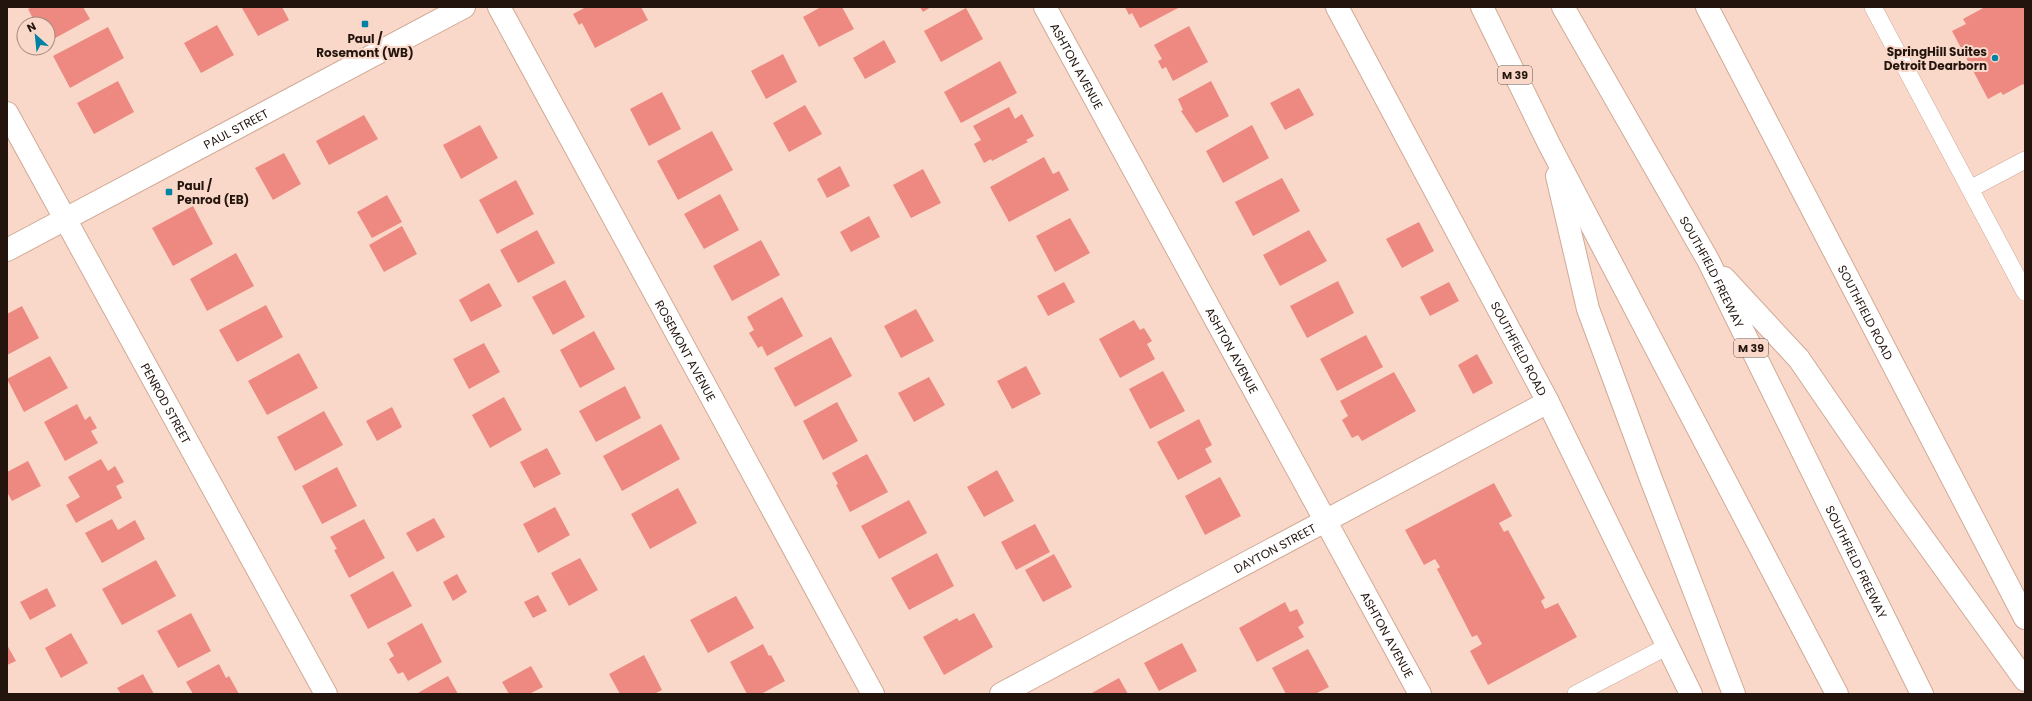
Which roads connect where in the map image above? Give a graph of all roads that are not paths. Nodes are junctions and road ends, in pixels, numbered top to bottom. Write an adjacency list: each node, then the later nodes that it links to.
1 (464, 7): 13 (main road, PAUL STREET)
2 (499, 7): 23 (main road, ROSEMONT AVENUE)
3 (1045, 7): 18 (main road, ASHTON AVENUE)
4 (1337, 7): 17 (main road, SOUTHFIELD ROAD)
5 (1482, 7): 10 (main road, M 39)
6 (1563, 7): 15 (main road, SOUTHFIELD FREEWAY / M 39)
7 (1707, 7): 19 (main road, SOUTHFIELD ROAD)
8 (1873, 7): 12 (lane)
9 (7, 113): 13 (main road, PENROD STREET)
10 (1549, 144): 28 (main road); 29 (main road, M 39)
11 (2025, 160): 12 (lane)
12 (1970, 189): 16 (lane)
13 (66, 219): 14 (main road, PAUL STREET); 22 (main road, PENROD STREET)
14 (7, 250)
15 (1708, 260): 21 (main road); 30 (main road, SOUTHFIELD FREEWAY / M 39)
16 (2023, 283)
17 (1548, 402): 18 (main road, DAYTON STREET); 20 (main road, SOUTHFIELD ROAD)
18 (1326, 521): 24 (main road, DAYTON STREET); 25 (main road, ASHTON AVENUE)
19 (2025, 618)
20 (1668, 646): 26 (lane); 27 (main road, SOUTHFIELD ROAD)
21 (2025, 680)
22 (326, 694)
23 (873, 694)
24 (1001, 694)
25 (1420, 694)
26 (1576, 694)
27 (1691, 694)
28 (1734, 694)
29 (1837, 694)
30 (1922, 694)

